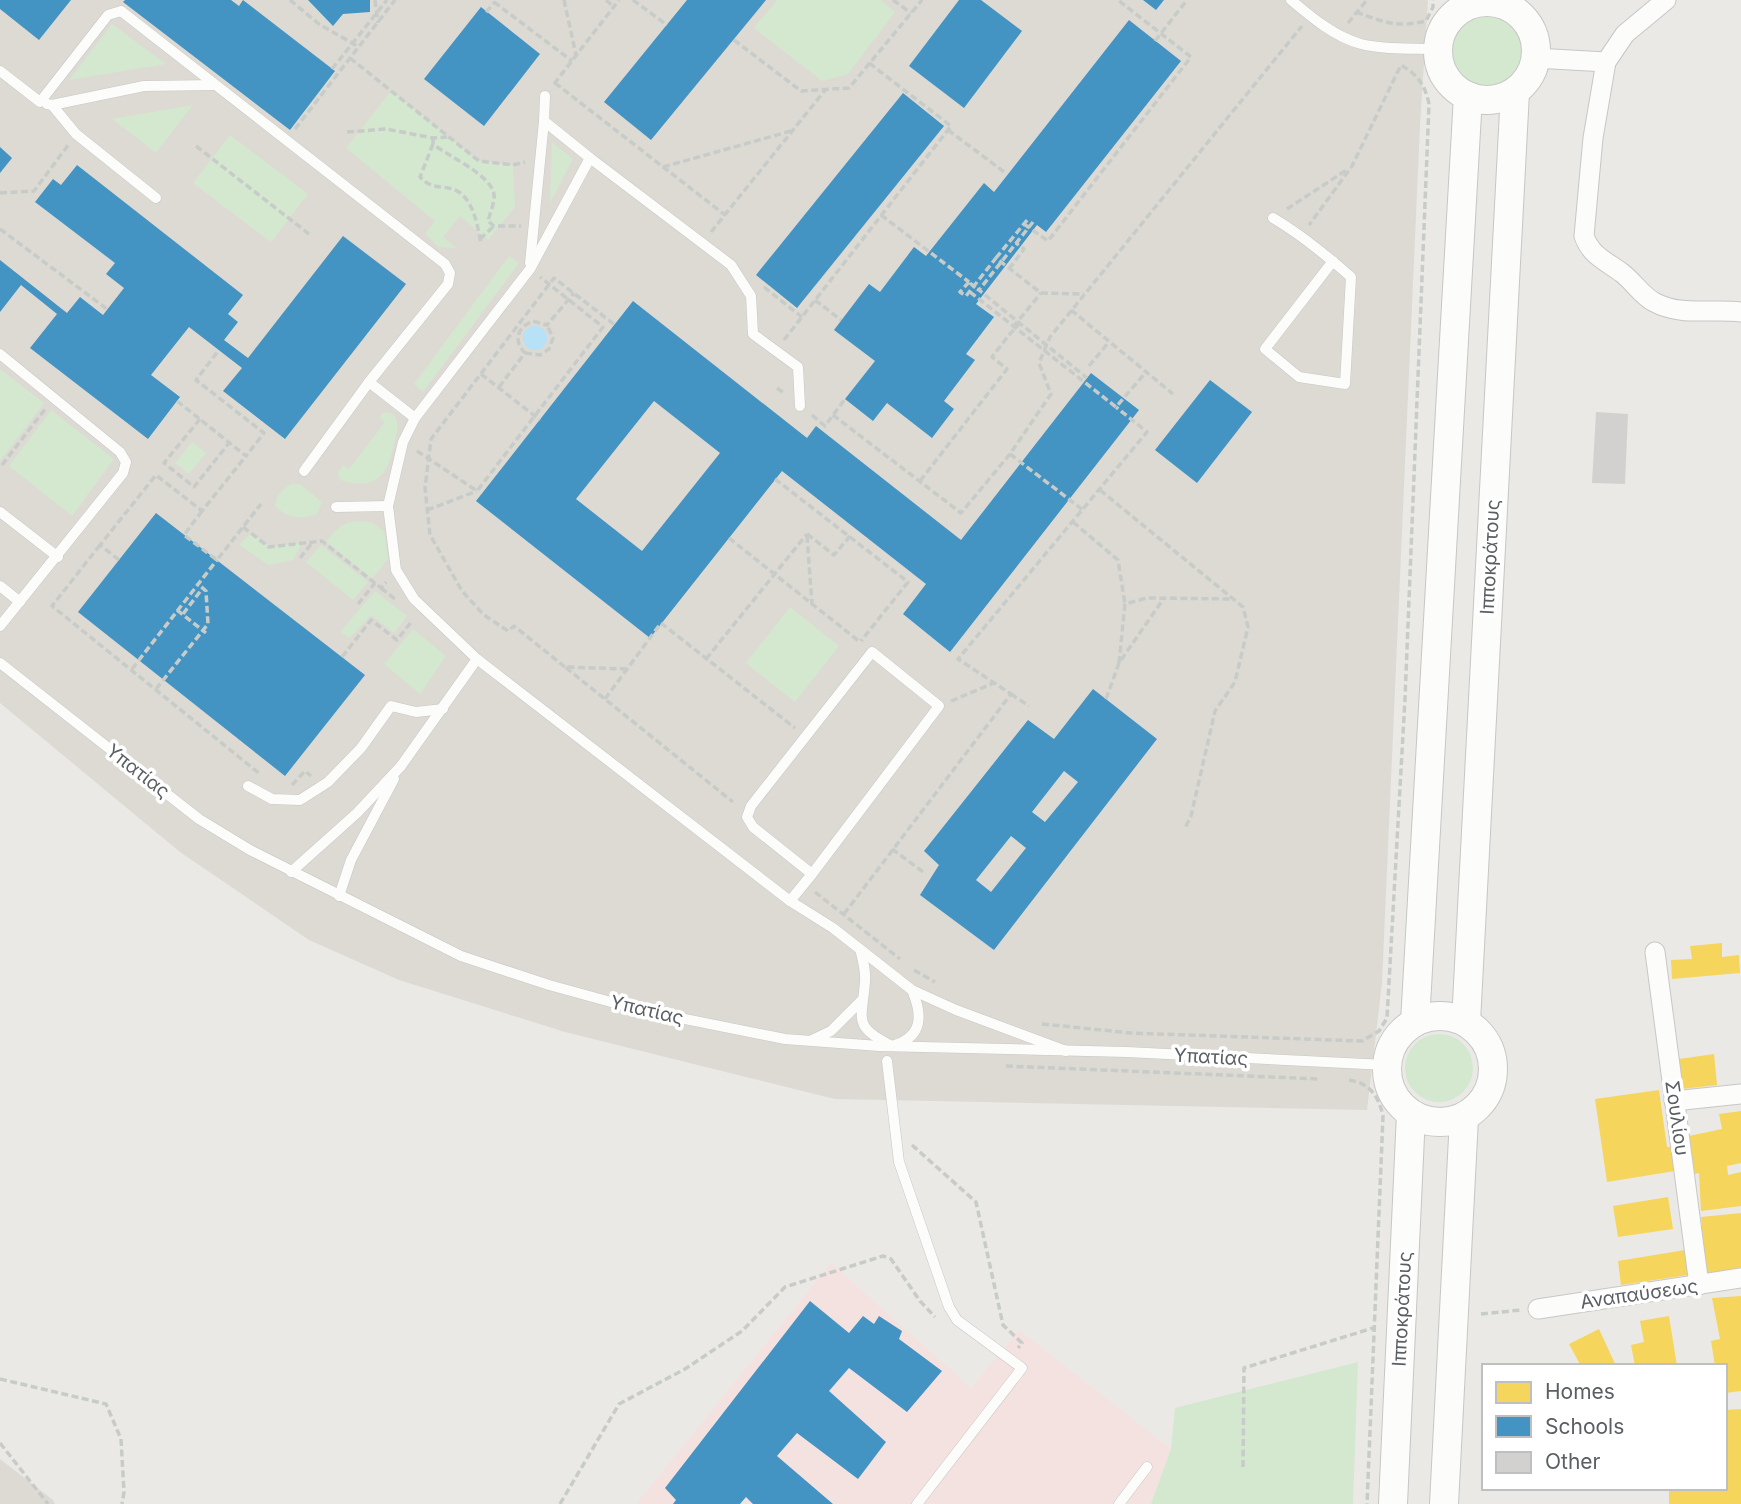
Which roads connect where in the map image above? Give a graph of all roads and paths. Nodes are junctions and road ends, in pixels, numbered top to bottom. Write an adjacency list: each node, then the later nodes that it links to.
1 (290, 0): 31 (path)
2 (375, 0): 25 (path)
3 (387, 0): 39 (path, bridge)
4 (395, 0): 25 (path)
5 (564, 0): 33 (path)
6 (606, 0): 20 (path)
7 (619, 0): 20 (path)
8 (633, 0): 26 (path)
9 (894, 0): 23 (path)
10 (922, 0): 23 (path)
11 (1118, 0): 27 (path)
12 (1187, 0): 27 (path)
13 (1290, 0): 24 (lane)
14 (1366, 0): 22 (path)
15 (1433, 0): 22 (path)
16 (1666, 0): 37 (street)
17 (495, 1): 21 (path); 36 (path)
18 (1466, 4): 19 (street); 32 (street)
19 (1517, 6): 35 (street)
20 (614, 7): 33 (path)
21 (486, 12)
22 (1356, 12): 28 (path)
23 (911, 13): 38 (path)
24 (1310, 16): 28 (lane); 89 (path)
25 (378, 23): 31 (path)
26 (667, 25)
27 (1161, 33): 30 (path); 70 (path)
28 (1340, 34): 32 (lane)
29 (734, 40): 43 (path)
30 (1155, 41)
31 (359, 47): 34 (path)
32 (1438, 49): 46 (street)
33 (576, 55): 36 (path)
34 (350, 58): 54 (path); 55 (path)
35 (1535, 58): 37 (street); 44 (street)
36 (572, 61): 41 (path)
37 (1606, 62): 94 (street)
38 (869, 63): 43 (path); 50 (path)
39 (332, 69)
40 (0, 71): 47 (lane)
41 (555, 83): 45 (path); 61 (path)
42 (215, 85): 47 (lane); 48 (lane); 55 (lane)
43 (826, 89): 51 (path)
44 (1515, 92): 46 (street); 208 (street, Ιπποκράτους)
45 (544, 96): 49 (lane)
46 (1468, 96): 210 (street)
47 (40, 102): 48 (lane)
48 (52, 106): 53 (lane)
49 (544, 121): 58 (lane); 59 (lane)
50 (948, 130): 62 (path); 66 (path)
51 (793, 131): 61 (path); 65 (path)
52 (347, 132): 56 (path)
53 (76, 134): 63 (path); 64 (lane)
54 (449, 137): 56 (path); 58 (path)
55 (287, 139): 110 (lane)
56 (433, 141): 71 (path); 71 (path)
57 (196, 146): 74 (path)
58 (540, 157): 72 (lane)
59 (590, 158): 76 (lane); 80 (lane)
60 (1352, 166): 67 (path); 75 (path); 209 (path)
61 (663, 167): 65 (path)
62 (1007, 174)
63 (0, 193)
64 (156, 198)
65 (725, 215): 76 (path)
66 (881, 215): 82 (path); 91 (path)
67 (1273, 218): 75 (lane)
68 (1028, 219): 70 (path)
69 (1033, 222): 77 (path, bridge)
70 (1024, 224): 78 (path)
71 (494, 226): 72 (path)
72 (534, 226): 80 (lane)
73 (0, 229): 92 (path)
74 (309, 234)
75 (1301, 235): 79 (lane)
76 (702, 243): 102 (lane)
77 (1016, 243): 81 (path); 85 (path, bridge)
78 (996, 258): 81 (path); 86 (path)
79 (1333, 261): 79 (lane)
80 (530, 269): 84 (path); 119 (lane)
81 (1009, 269): 88 (path)
82 (969, 282): 85 (path, bridge); 86 (path)
83 (760, 284): 95 (path)
84 (550, 285): 87 (path); 90 (path); 108 (path)
85 (979, 290): 98 (path, bridge)
86 (970, 292): 98 (path)
87 (574, 293): 90 (path); 97 (path)
88 (1041, 293): 89 (path); 98 (path)
89 (1084, 294): 93 (path)
90 (568, 299): 99 (path); 118 (path)
91 (815, 300): 95 (path); 96 (path)
92 (107, 309)
93 (1071, 310): 100 (path); 103 (path)
94 (1741, 312)
95 (802, 317): 102 (path)
96 (841, 320)
97 (615, 325)
98 (1017, 325): 103 (path); 109 (path, bridge); 130 (path, bridge)
99 (547, 326): 104 (path); 104 (path)
100 (1109, 341): 106 (path); 107 (path)
101 (219, 350): 125 (path)
102 (776, 350): 115 (lane)
103 (1044, 351): 116 (path); 124 (path)
104 (526, 353): 111 (path)
105 (0, 354): 113 (lane)
106 (1090, 366)
107 (1146, 372): 112 (path); 116 (path)
108 (481, 374): 111 (path); 126 (path)
109 (1087, 378)
110 (369, 382): 119 (lane); 128 (lane)
111 (499, 387): 118 (path)
112 (1173, 394)
113 (54, 398): 127 (path); 147 (lane)
114 (177, 401): 120 (path)
115 (800, 406)
116 (1116, 407): 131 (path)
117 (833, 415): 130 (path)
118 (534, 416): 121 (path); 132 (path)
119 (415, 418): 123 (lane)
120 (200, 419): 122 (path); 122 (path)
121 (540, 420)
122 (229, 443): 125 (path)
123 (403, 443): 126 (path); 134 (lane)
124 (1010, 454): 130 (path); 137 (path)
125 (246, 456): 138 (path)
126 (428, 458): 132 (path); 136 (path)
127 (2, 465)
128 (304, 471)
129 (775, 479): 143 (path)
130 (920, 481)
131 (1100, 490): 137 (path); 160 (path)
132 (477, 491): 136 (path)
133 (261, 504): 141 (path)
134 (388, 506): 135 (lane); 151 (lane)
135 (336, 507)
136 (428, 510): 177 (path)
137 (1083, 510): 140 (path)
138 (202, 511): 146 (path); 150 (path)
139 (0, 512): 147 (lane)
140 (1073, 522): 164 (path); 180 (path)
141 (243, 527): 145 (path); 150 (path)
142 (807, 534): 143 (path); 152 (path); 163 (path)
143 (850, 536): 170 (path)
144 (729, 538): 152 (path)
145 (313, 542): 148 (path); 153 (path)
146 (100, 545): 149 (path); 178 (path)
147 (58, 557): 161 (lane)
148 (300, 558)
149 (119, 560)
150 (217, 560): 154 (path)
151 (396, 570): 156 (path); 173 (lane)
152 (775, 575): 163 (path); 174 (path)
153 (375, 583): 156 (path); 162 (path)
154 (198, 584): 157 (path); 165 (path)
155 (0, 586): 161 (lane)
156 (381, 588): 159 (path)
157 (202, 589): 166 (path); 169 (path)
158 (1164, 598): 160 (path); 164 (path); 176 (path)
159 (395, 599)
160 (1234, 599): 193 (path)
161 (20, 602): 168 (lane)
162 (358, 604)
163 (812, 604): 170 (path)
164 (1125, 604): 176 (path)
165 (177, 610): 166 (path); 178 (path)
166 (183, 614): 169 (path)
167 (412, 621): 172 (path)
168 (0, 626)
169 (204, 631): 181 (path)
170 (860, 642): 171 (path)
171 (872, 652): 185 (lane); 188 (lane)
172 (342, 657)
173 (477, 659): 187 (lane); 200 (lane)
174 (706, 659): 179 (path); 188 (path)
175 (0, 663): 195 (lane, Υπατίας)
176 (1119, 663): 184 (path)
177 (565, 667): 179 (path); 192 (path)
178 (131, 669): 181 (path)
179 (627, 669): 183 (path)
180 (994, 683): 182 (path); 185 (path)
181 (156, 689): 190 (path)
182 (1011, 694): 186 (path); 194 (path)
183 (605, 698)
184 (1106, 699)
185 (939, 706): 196 (lane)
186 (1029, 706)
187 (443, 709): 189 (lane); 191 (lane)
188 (806, 737): 196 (lane)
189 (401, 766): 195 (lane); 199 (lane)
190 (260, 774)
191 (248, 786)
192 (733, 802)
193 (1185, 828)
194 (892, 849): 197 (path); 201 (path)
195 (291, 872): 199 (lane, Υπατίας)
196 (812, 874): 198 (lane)
197 (926, 874)
198 (804, 884): 200 (lane); 201 (path)
199 (339, 896): 211 (lane, Υπατίας)
200 (790, 901): 202 (lane)
201 (844, 914): 202 (path); 205 (path)
202 (834, 928): 203 (lane)
203 (859, 949): 206 (lane); 207 (lane)
204 (1655, 952): 220 (street, Σουλίου)
205 (937, 984)
206 (912, 990): 212 (lane); 213 (lane)
207 (861, 1001): 211 (lane); 212 (lane)
208 (1466, 1022): 210 (street); 222 (street)
209 (1037, 1023)
210 (1415, 1023): 215 (street)
211 (811, 1040): 212 (lane, Υπατίας)
212 (892, 1046): 213 (lane, Υπατίας)
213 (1066, 1051): 215 (lane, Υπατίας)
214 (887, 1060): 228 (lane)
215 (1386, 1065): 221 (street)
216 (998, 1066): 217 (path)
217 (1330, 1079)
218 (1341, 1080): 229 (path)
219 (1741, 1094): 220 (street)
220 (1674, 1101): 225 (street, Σουλίου)
221 (1411, 1114): 222 (street); 241 (street, Ιπποκράτους)
222 (1464, 1118): 242 (street)
223 (907, 1141): 230 (path)
224 (1741, 1279): 225 (street, Αναπαύσεως)
225 (1699, 1285): 226 (street, Αναπαύσεως)
226 (1538, 1309): 227 (path)
227 (1481, 1314)
228 (957, 1320): 230 (lane); 237 (path)
229 (1373, 1328): 234 (path); 240 (path)
230 (1010, 1359): 238 (lane)
231 (0, 1379): 236 (path)
232 (0, 1443): 235 (path)
233 (1147, 1467): 239 (lane)
234 (1243, 1467)
235 (48, 1504)
236 (122, 1504)
237 (560, 1504)
238 (917, 1504)
239 (1119, 1504)
240 (1367, 1504)
241 (1393, 1504)
242 (1444, 1504)

